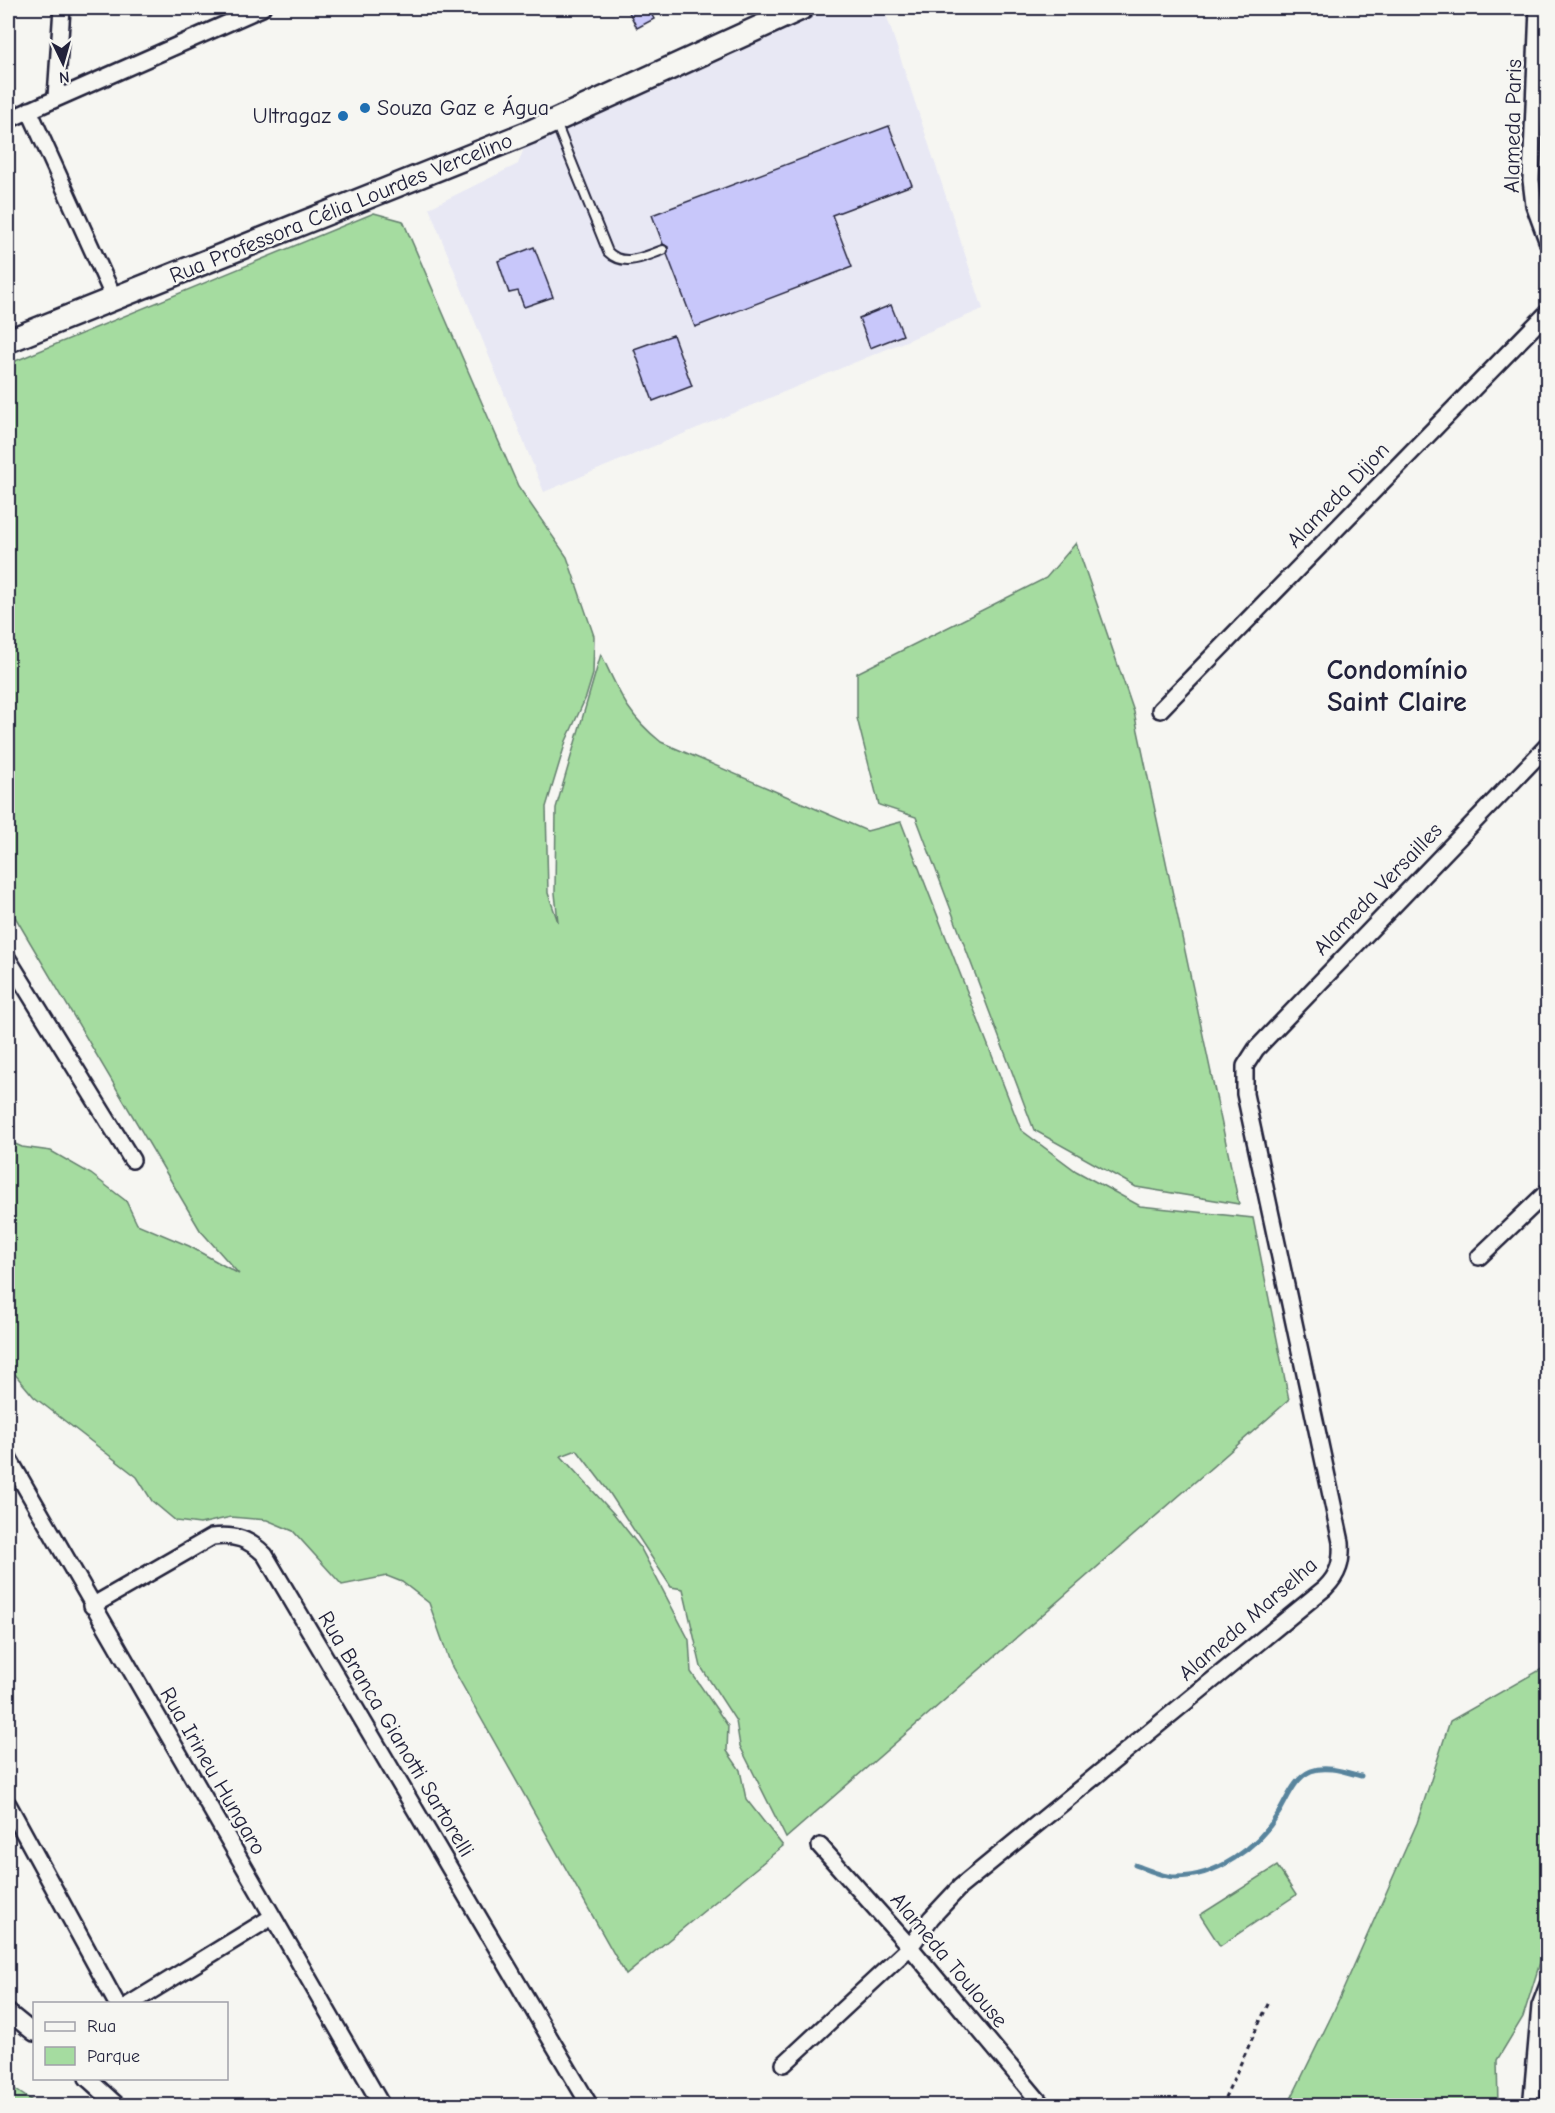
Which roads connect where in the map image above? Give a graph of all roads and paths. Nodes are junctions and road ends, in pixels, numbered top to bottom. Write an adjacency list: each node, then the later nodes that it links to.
1 (62, 8): 6 (street)
2 (262, 8): 5 (street)
3 (802, 8): 9 (main road, Rua Professora Célia Lourdes Vercelino)
4 (1538, 8): 10 (street, Alameda Paris)
5 (240, 13): 6 (street)
6 (56, 97): 7 (street)
7 (29, 110): 8 (street); 12 (street)
8 (8, 120)
9 (556, 121): 11 (lane); 12 (main road, Rua Professora Célia Lourdes Vercelino)
10 (1548, 243)
11 (663, 250)
12 (114, 298): 14 (main road, Rua Professora Célia Lourdes Vercelino)
13 (1548, 312): 15 (street, Alameda Dijon)
14 (8, 341)
15 (1160, 710)
16 (1548, 745): 18 (street, Alameda Versailles)
17 (8, 959): 19 (street)
18 (1245, 1066): 27 (street, Alameda Marselha)
19 (132, 1160)
20 (1548, 1191): 21 (street)
21 (1479, 1257)
22 (8, 1457): 23 (street, Rua Irineu Hungaro)
23 (92, 1606): 26 (street, Rua Irineu Hungaro); 38 (street, Rua Branca Gianotti Sartorelli)
24 (8, 1804): 29 (street)
25 (820, 1846): 27 (street, Alameda Toulouse)
26 (272, 1917): 30 (street); 37 (street, Rua Irineu Hungaro)
27 (910, 1947): 34 (street, Alameda Marselha); 39 (street, Alameda Toulouse)
28 (1548, 1984): 41 (street)
29 (116, 2002)
30 (133, 2002)
31 (1269, 2002): 40 (path)
32 (8, 2012): 33 (street)
33 (33, 2032)
34 (784, 2064)
35 (88, 2080): 36 (street)
36 (118, 2106)
37 (382, 2106)
38 (590, 2106)
39 (1044, 2106)
40 (1221, 2106)
41 (1534, 2106)

